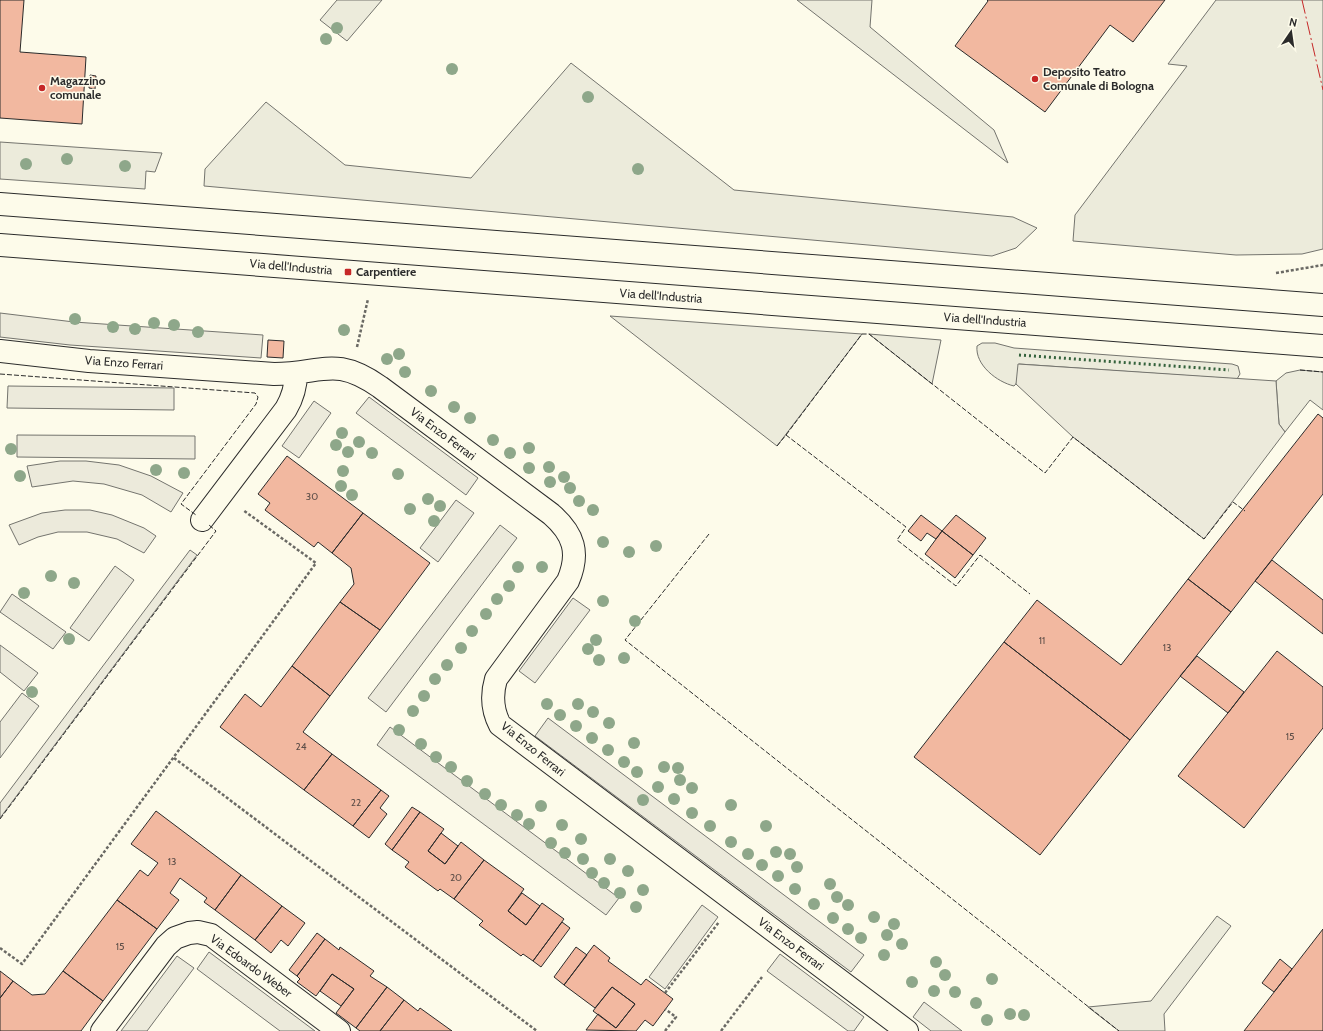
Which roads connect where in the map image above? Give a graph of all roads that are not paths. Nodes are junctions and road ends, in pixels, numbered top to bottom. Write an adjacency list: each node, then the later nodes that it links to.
1 (0, 204): 4 (main road)
2 (0, 245): 6 (main road, Via dell'Industria)
3 (1323, 293): 4 (main road)
4 (1283, 302): 5 (main road)
5 (1323, 306)
6 (1323, 346)
7 (0, 351): 8 (main road, Via Enzo Ferrari)
8 (296, 373): 9 (main road); 12 (main road, Via Enzo Ferrari)
9 (202, 520)
10 (102, 1031): 11 (main road, Via Edoardo Weber)
11 (339, 1031)
12 (907, 1031)

